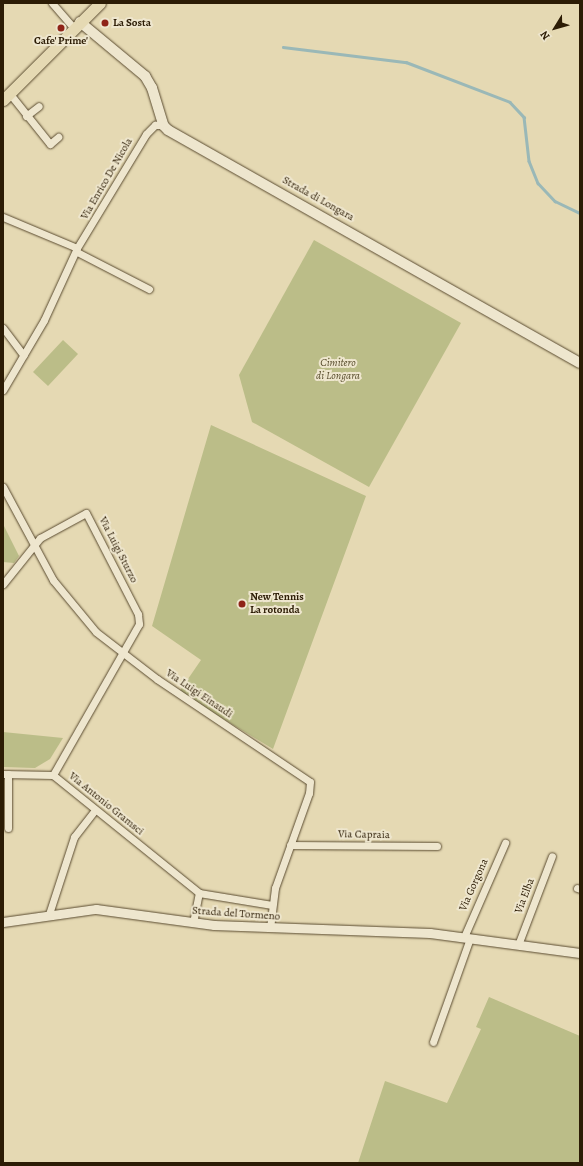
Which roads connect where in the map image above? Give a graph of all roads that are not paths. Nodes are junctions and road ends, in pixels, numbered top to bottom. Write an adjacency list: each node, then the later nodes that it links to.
1 (52, 3): 3 (street)
2 (100, 3): 3 (main road)
3 (77, 25): 4 (main road); 7 (main road)
4 (7, 97): 6 (street)
5 (39, 106): 6 (street)
6 (26, 116): 8 (street)
7 (163, 125): 10 (street, Via Enrico De Nicola); 14 (main road, Strada di Longara)
8 (58, 137)
9 (3, 217): 10 (street)
10 (77, 250): 11 (street); 13 (street, Via Enrico De Nicola)
11 (149, 289)
12 (3, 328): 13 (street)
13 (24, 355): 15 (street, Via Enrico De Nicola)
14 (580, 363)
15 (3, 390)
16 (3, 487): 17 (street, Via Luigi Einaudi)
17 (34, 545): 18 (street); 19 (street, Via Luigi Einaudi); 19 (street, Via Luigi Sturzo)
18 (3, 584)
19 (123, 653): 21 (street, Via Antonio Gramsci); 25 (street, Via Luigi Einaudi)
20 (6, 774): 21 (street); 23 (street)
21 (53, 775): 22 (street, Via Antonio Gramsci)
22 (95, 810): 28 (street, Via Antonio Gramsci); 30 (street)
23 (8, 828)
24 (505, 843): 34 (street, Via Gorgona)
25 (290, 845): 26 (street, Via Capraia); 29 (street, Via Luigi Einaudi)
26 (437, 846)
27 (552, 856): 35 (street, Via Elba)
28 (199, 893): 29 (street, Via Antonio Gramsci); 32 (street)
29 (272, 905): 33 (street, Via Luigi Einaudi)
30 (50, 914): 31 (street, Strada del Tormeno); 32 (street, Strada del Tormeno)
31 (3, 922)
32 (193, 923): 33 (street, Strada del Tormeno)
33 (270, 928): 34 (street, Strada del Tormeno)
34 (467, 937): 35 (street, Strada del Tormeno); 37 (street)
35 (518, 945): 36 (street, Strada del Tormeno)
36 (580, 953)
37 (433, 1042)

